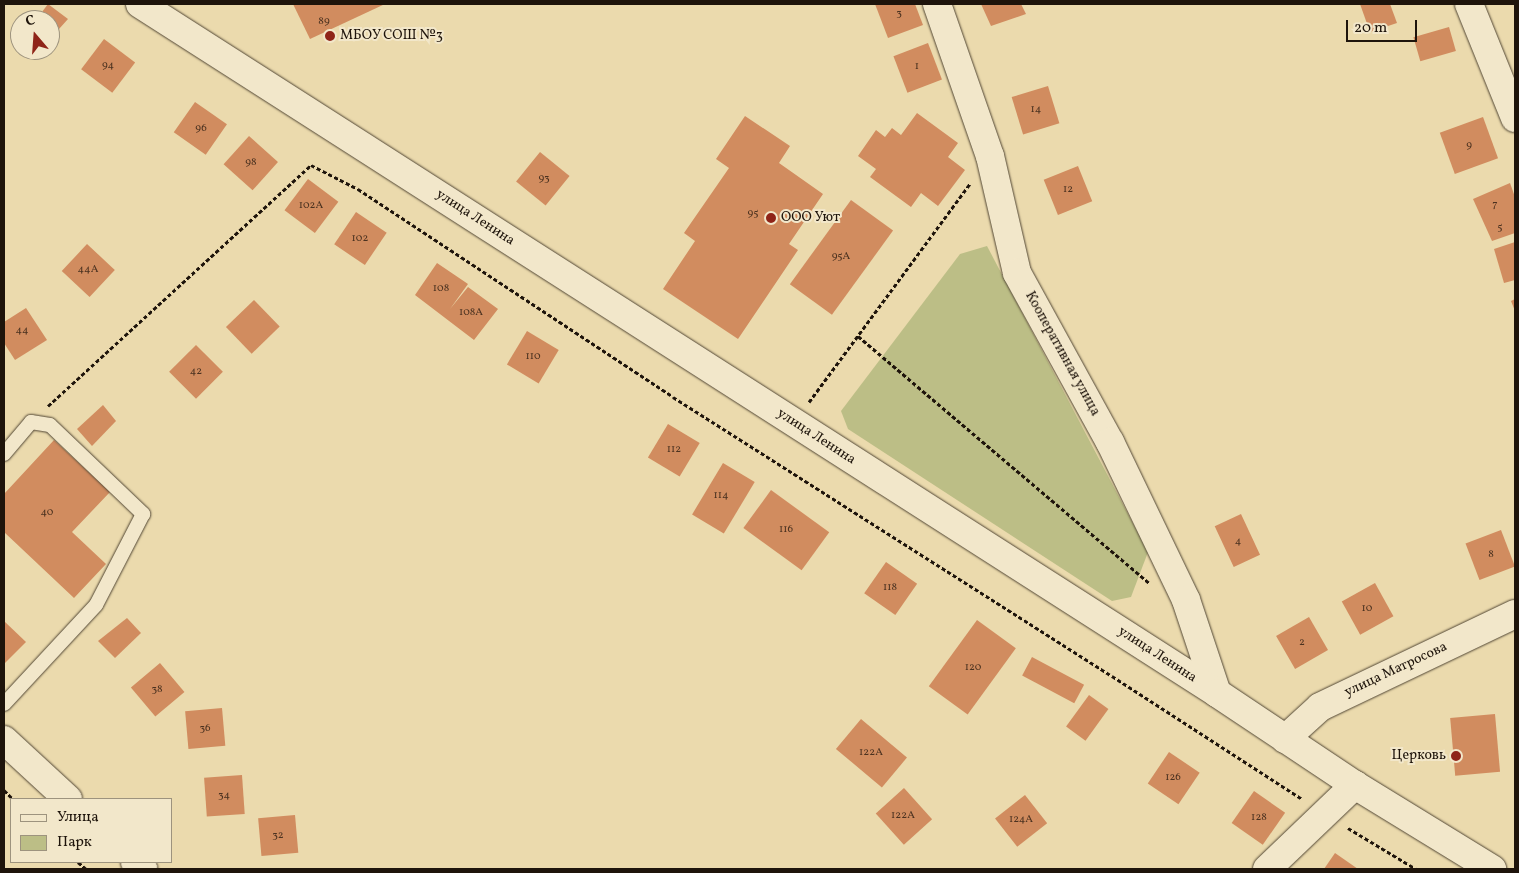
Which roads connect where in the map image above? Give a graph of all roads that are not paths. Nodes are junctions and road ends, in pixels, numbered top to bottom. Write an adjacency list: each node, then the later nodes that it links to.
1 (140, 4): 7 (street, улица Ленина)
2 (937, 4): 7 (street, Кооперативная улица)
3 (1469, 4): 4 (street)
4 (1515, 118)
5 (4, 454): 8 (lane)
6 (1515, 614): 9 (street, улица Матросова)
7 (1217, 693): 9 (street, улица Ленина)
8 (4, 704)
9 (1285, 739): 11 (street, улица Ленина)
10 (4, 740): 12 (street)
11 (1355, 785): 13 (street); 14 (street, улица Ленина)
12 (67, 798)
13 (1267, 869)
14 (1492, 869)

